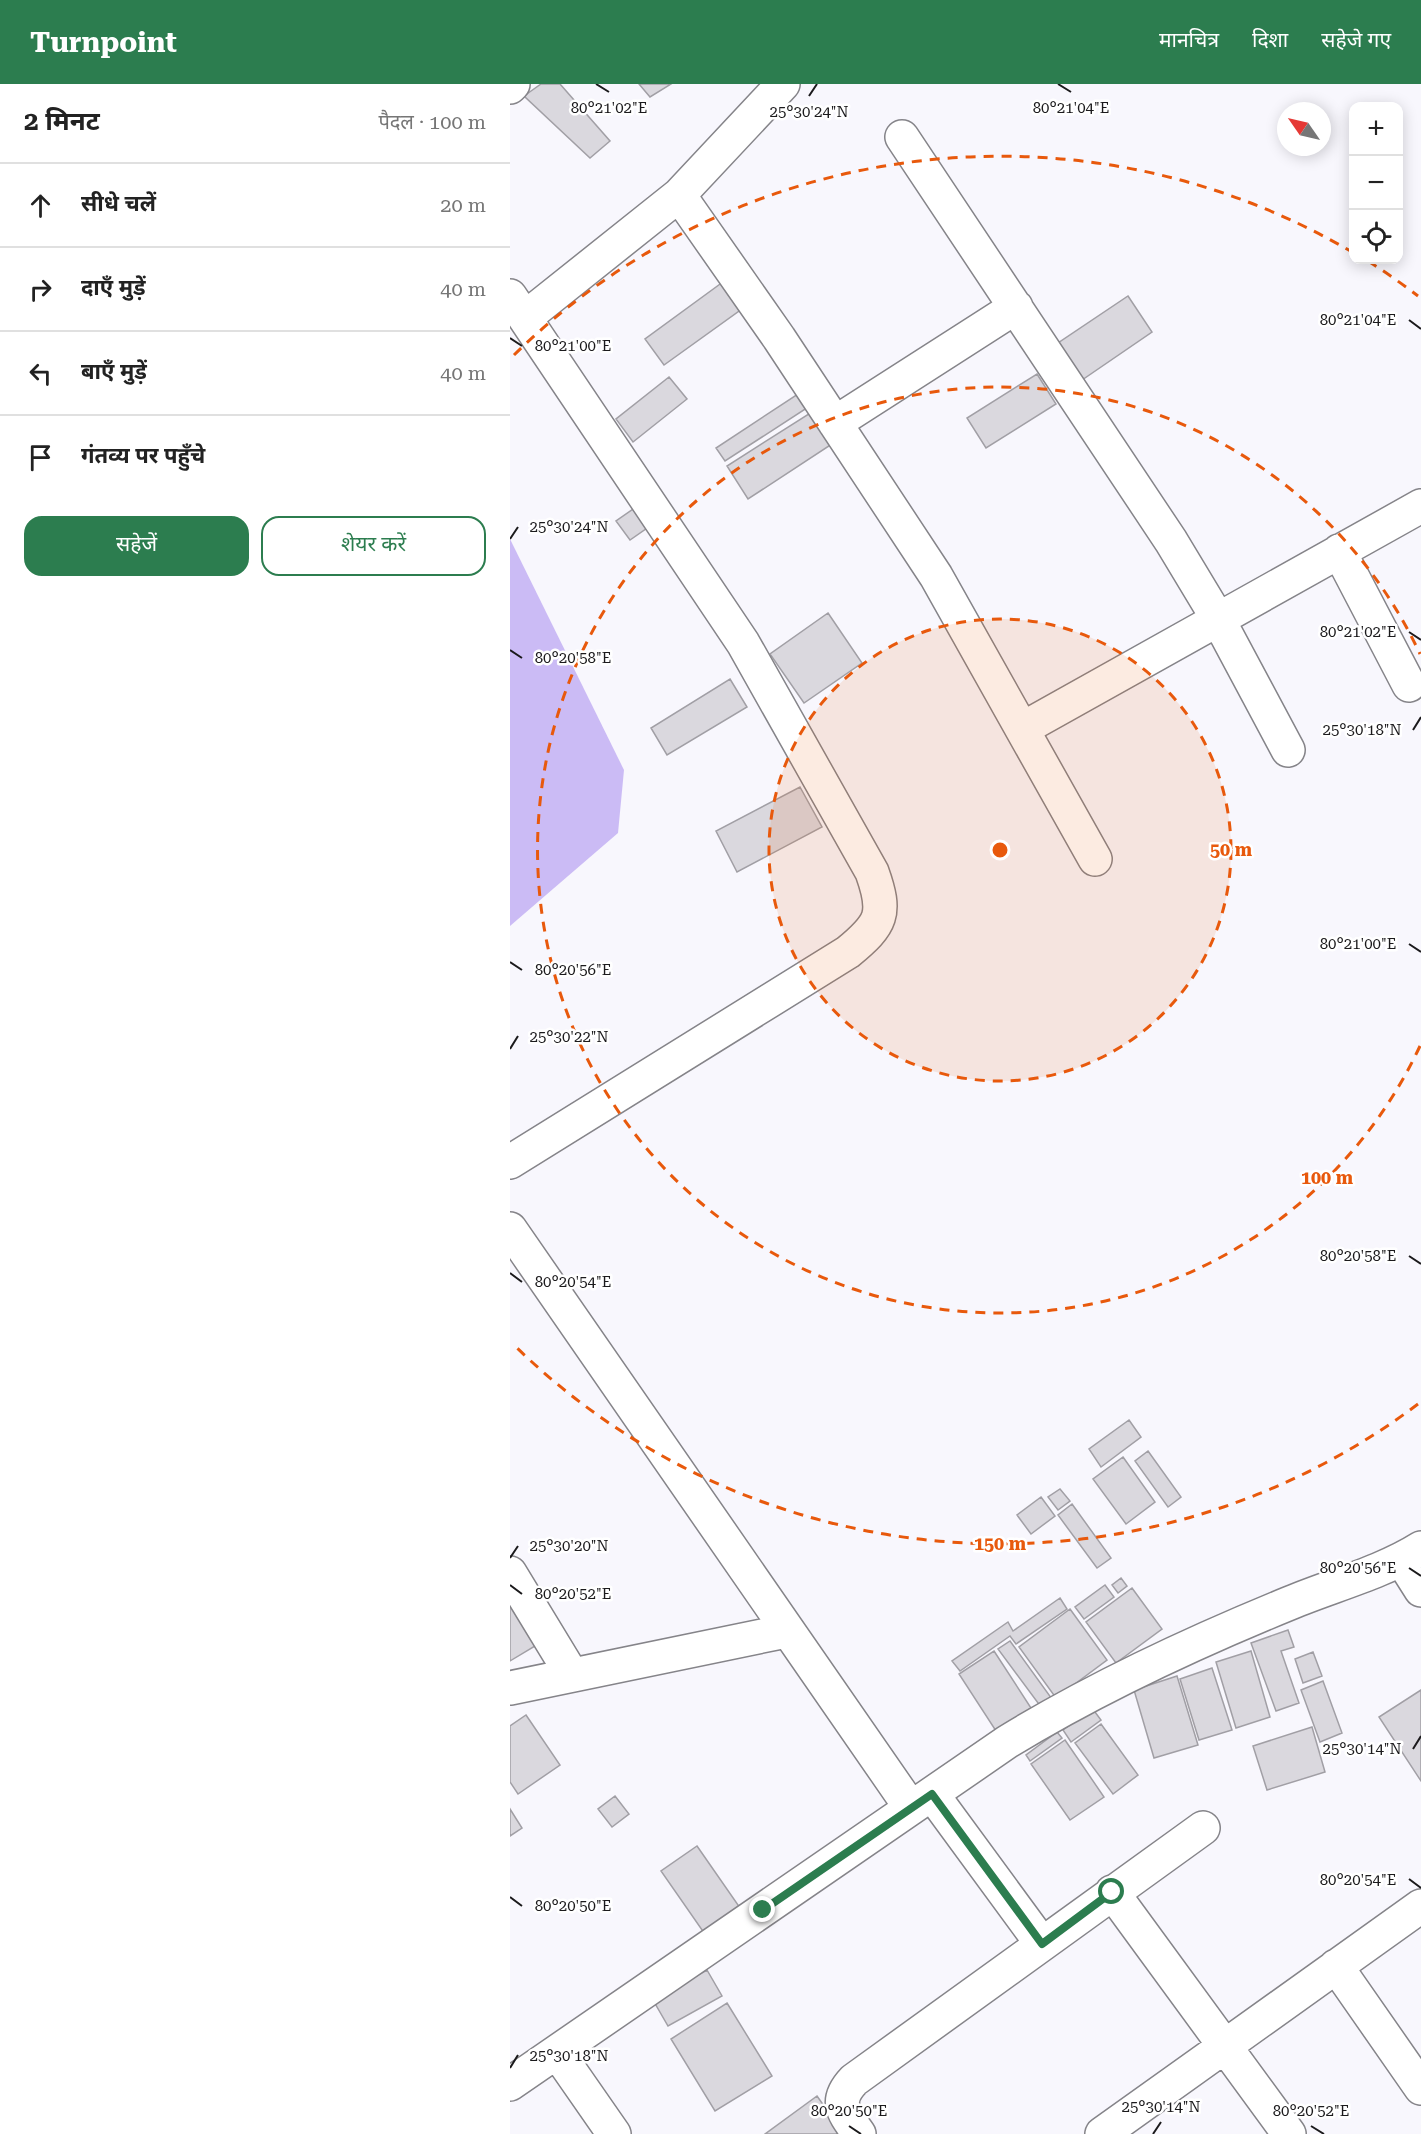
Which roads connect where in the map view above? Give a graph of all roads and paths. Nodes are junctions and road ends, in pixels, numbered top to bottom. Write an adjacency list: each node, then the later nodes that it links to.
1 (783, 84): 3 (street)
2 (902, 138): 5 (street)
3 (679, 195): 4 (street); 6 (street)
4 (518, 307): 14 (street)
5 (1016, 307): 6 (street); 9 (street)
6 (835, 423): 11 (street)
7 (1421, 506): 8 (street)
8 (1339, 551): 9 (street); 10 (street)
9 (1218, 619): 11 (street); 12 (street)
10 (1409, 685)
11 (1022, 729): 13 (street)
12 (1288, 750)
13 (1095, 859)
14 (510, 1162)
15 (510, 1229): 19 (street)
16 (1412, 1554): 18 (street); 22 (street)
17 (510, 1573): 20 (street)
18 (1421, 1590)
19 (786, 1631): 20 (street); 22 (street)
20 (572, 1675): 21 (street)
21 (510, 1688)
22 (921, 1801): 26 (street); 29 (street)
23 (1203, 1828): 24 (street)
24 (1112, 1892): 26 (street); 28 (street)
25 (1421, 1906): 27 (street)
26 (1042, 1944): 33 (street)
27 (1336, 1966): 28 (street); 31 (street)
28 (1225, 2045): 34 (street); 35 (street)
29 (557, 2052): 30 (street); 32 (street)
30 (510, 2084)
31 (1421, 2088)
32 (614, 2134)
33 (859, 2134)
34 (1102, 2134)
35 (1289, 2134)

